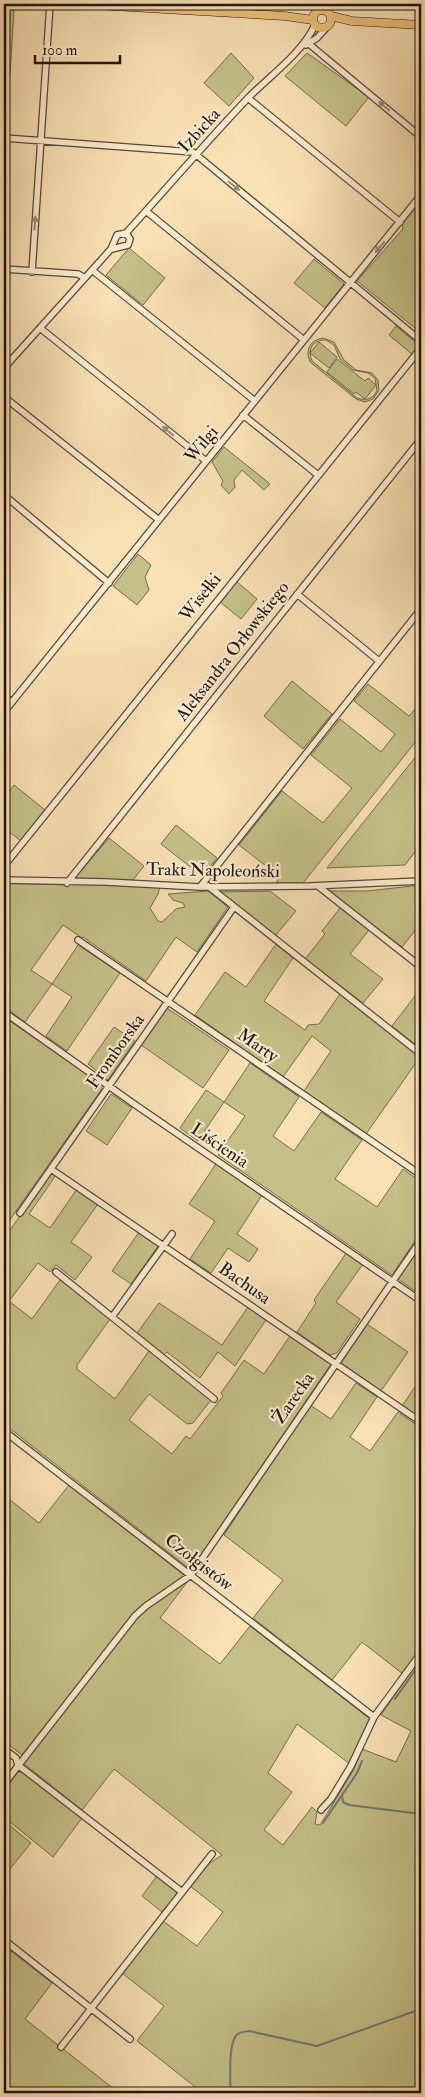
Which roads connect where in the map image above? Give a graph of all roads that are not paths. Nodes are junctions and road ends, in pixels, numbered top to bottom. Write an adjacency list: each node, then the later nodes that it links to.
1 (50, 4): 11 (street)
2 (78, 4): 3 (main road)
3 (314, 20): 4 (main road); 4 (main road); 7 (street, Izbicka)
4 (329, 22): 5 (main road); 6 (street, Izbicka)
5 (421, 25)
6 (309, 44): 7 (street, Izbicka); 10 (street, one-way to 6)
7 (297, 50): 8 (street, Izbicka)
8 (248, 98): 12 (street, Izbicka); 15 (street)
9 (4, 138): 11 (street)
10 (421, 138)
11 (40, 140): 12 (street); 20 (street, one-way to 11)
12 (197, 155): 14 (street, Izbicka); 22 (street, one-way to 22)
13 (421, 195): 15 (street, Wilgi)
14 (146, 211): 16 (street, Izbicka); 24 (street)
15 (400, 222): 22 (street, Wilgi, one-way to 22)
16 (126, 233): 17 (street); 17 (street)
17 (118, 245): 19 (street)
18 (4, 270): 20 (street)
19 (92, 270): 21 (street); 29 (street)
20 (32, 272): 21 (street)
21 (85, 278): 23 (street)
22 (351, 282): 24 (street, Wilgi); 25 (street)
23 (40, 328): 27 (street); 32 (street, one-way to 23)
24 (304, 340): 29 (street, Wilgi)
25 (421, 341)
26 (421, 348): 33 (street, Wisełki)
27 (4, 368)
28 (4, 397): 35 (street)
29 (255, 401): 30 (street, Wilgi)
30 (243, 416): 32 (street, Wilgi); 33 (street)
31 (421, 439): 37 (street, Aleksandra Orłowskiego)
32 (206, 461): 35 (street, Wilgi)
33 (318, 476): 43 (street, Wisełki)
34 (4, 496): 36 (street)
35 (159, 520): 36 (street, Wilgi)
36 (109, 583): 41 (street, Wilgi)
37 (297, 594): 39 (street); 46 (street, Aleksandra Orłowskiego)
38 (421, 609): 39 (street)
39 (379, 661): 49 (street)
40 (4, 696): 41 (street)
41 (11, 702): 42 (street, Wilgi)
42 (4, 712)
43 (4, 866)
44 (4, 880): 46 (street, Trakt Napoleoński)
45 (421, 881): 48 (street, Trakt Napoleoński)
46 (67, 883): 49 (street, Trakt Napoleoński)
47 (208, 886): 48 (street, Trakt Napoleoński); 49 (street, Trakt Napoleoński); 50 (street)
48 (318, 886): 52 (street)
49 (200, 887)
50 (234, 906): 53 (street, Fromborska); 55 (street)
51 (78, 940): 53 (street, Marty)
52 (421, 967)
53 (167, 1002): 56 (street, Fromborska); 58 (street, Marty)
54 (4, 1012): 56 (street, Liścienia)
55 (421, 1054)
56 (109, 1087): 57 (street, Fromborska); 64 (street, Liścienia)
57 (51, 1169): 59 (street, Fromborska); 62 (street, Bachusa)
58 (421, 1175)
59 (20, 1213)
60 (172, 1234): 62 (street)
61 (421, 1240): 64 (street, Żarecka)
62 (164, 1246): 66 (street); 67 (street, Bachusa)
63 (56, 1272): 66 (street)
64 (393, 1282): 65 (street, Liścienia); 67 (street, Żarecka)
65 (421, 1301)
66 (112, 1317): 68 (street)
67 (336, 1363): 69 (street, Bachusa); 71 (street, Żarecka)
68 (214, 1399)
69 (421, 1422)
70 (4, 1431): 71 (street, Czołgistów)
71 (191, 1575): 73 (street, Czołgistów); 75 (street)
72 (421, 1653): 73 (street)
73 (374, 1717): 77 (street)
74 (4, 1749): 75 (street)
75 (18, 1765): 76 (street); 79 (street)
76 (4, 1784)
77 (321, 1810)
78 (212, 1854): 79 (street)
79 (182, 1892): 81 (street)
80 (4, 1940): 81 (street)
81 (90, 2009): 82 (street); 83 (street)
82 (130, 2039)
83 (61, 2047)

